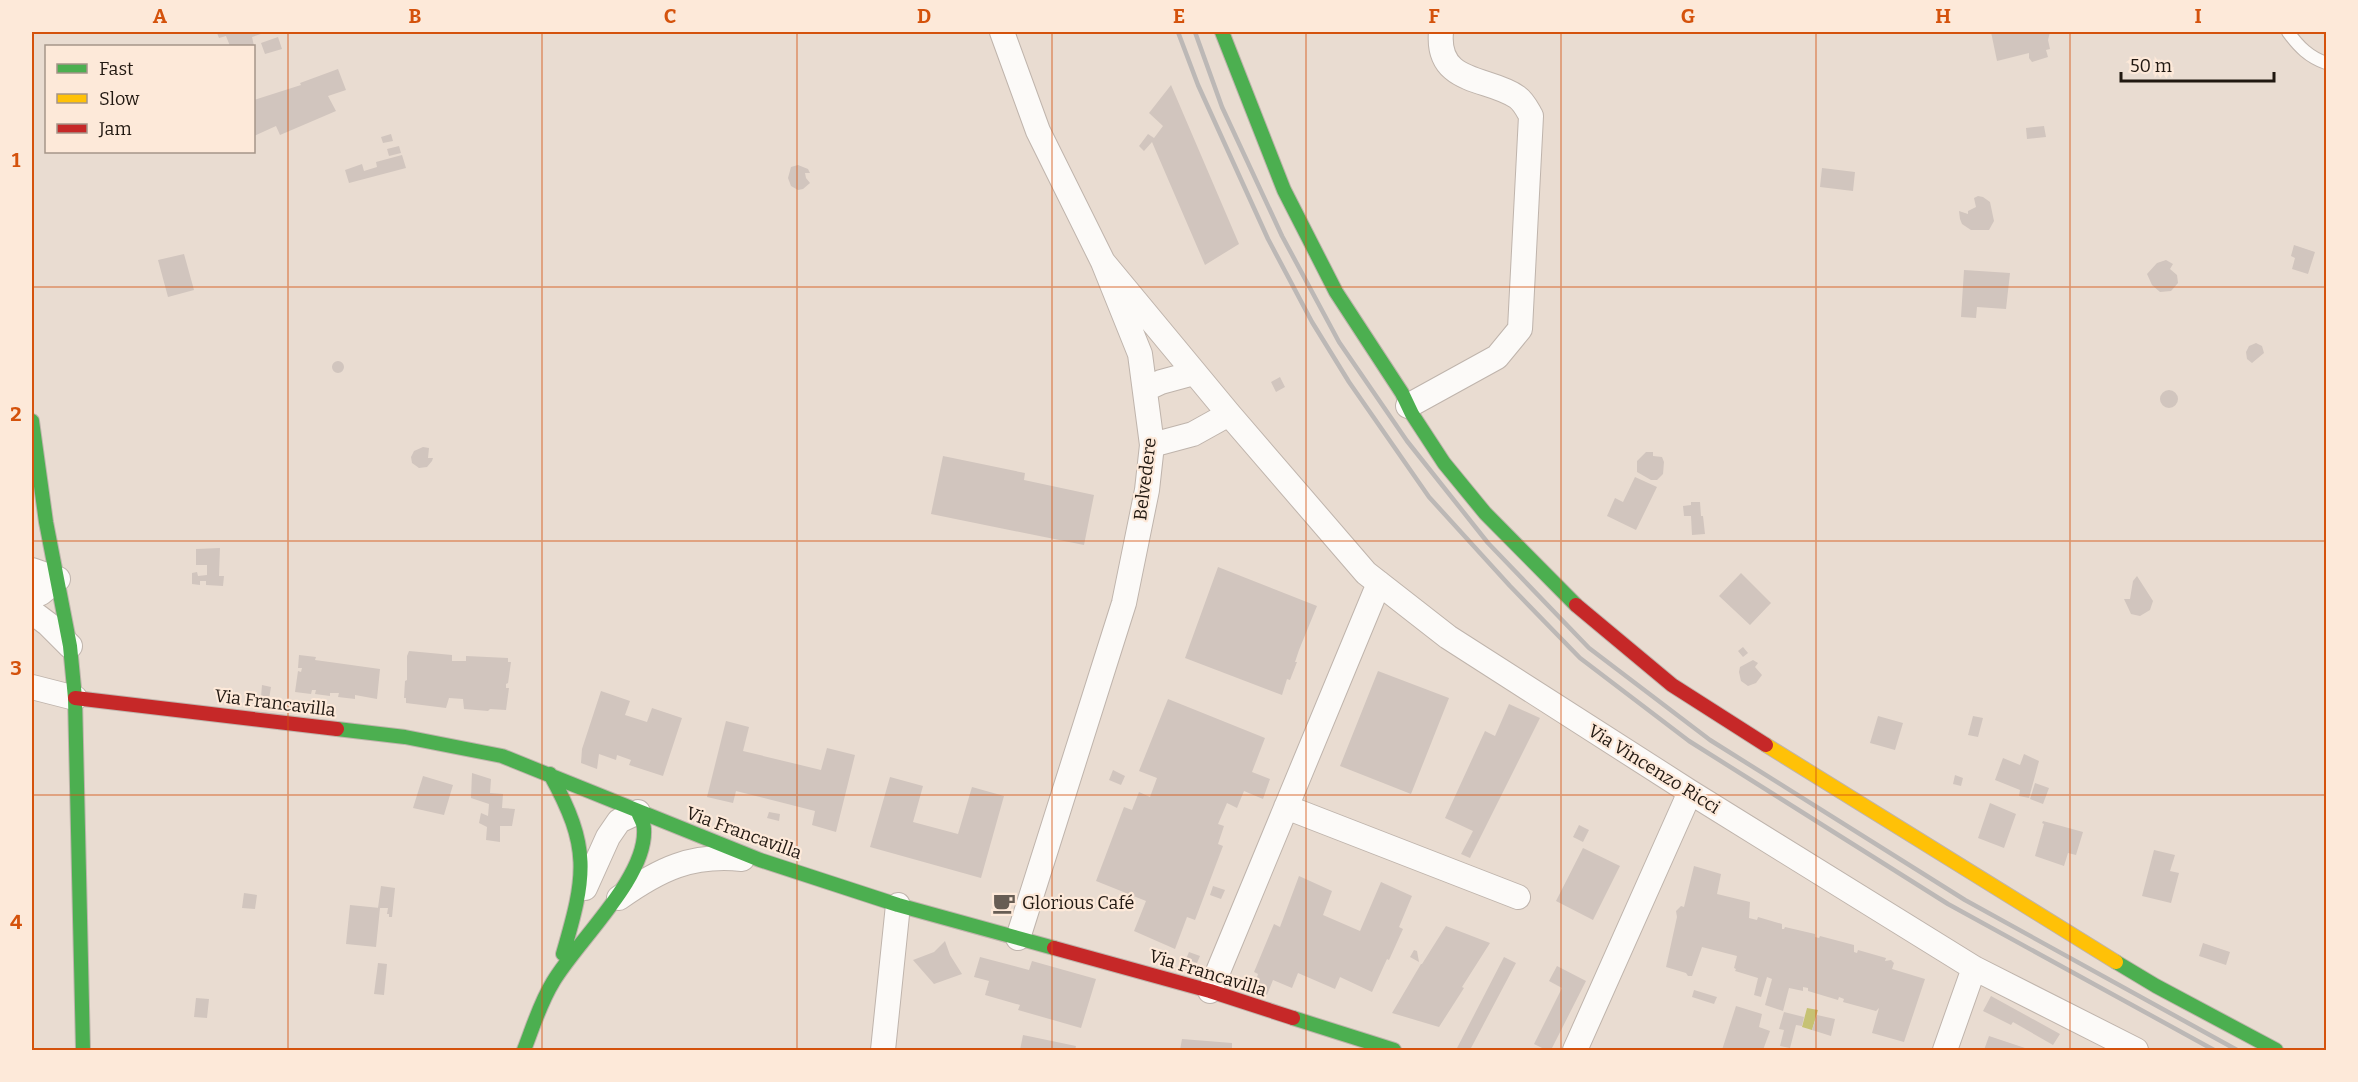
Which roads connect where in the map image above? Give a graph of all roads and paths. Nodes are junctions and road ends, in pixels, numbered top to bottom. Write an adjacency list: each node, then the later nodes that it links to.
1 (1002, 32): 6 (street, Belvedere)
2 (1222, 32): 9 (street)
3 (1441, 32): 9 (street)
4 (2288, 32): 5 (lane)
5 (2326, 63)
6 (1103, 262): 7 (street, Via Vincenzo Ricci); 8 (street, Belvedere)
7 (1194, 373): 8 (street); 10 (street, Via Vincenzo Ricci)
8 (1146, 389): 12 (street, Belvedere)
9 (1408, 406): 42 (street)
10 (1229, 414): 12 (street); 16 (street, Via Vincenzo Ricci)
11 (32, 421): 13 (street)
12 (1152, 445): 31 (street, Belvedere)
13 (39, 530): 15 (street)
14 (32, 570): 15 (street)
15 (58, 579): 17 (street); 19 (street)
16 (1379, 583): 23 (street, Via Vincenzo Ricci); 24 (street)
17 (32, 596)
18 (32, 612): 19 (street)
19 (70, 646): 21 (street)
20 (32, 687): 21 (street)
21 (75, 698): 22 (street, Via Francavilla); 35 (street)
22 (550, 774): 25 (street, Via Francavilla); 28 (street)
23 (1690, 792): 32 (street, Via Vincenzo Ricci); 39 (street)
24 (1286, 807): 27 (street); 34 (street)
25 (638, 812): 26 (street, Via Francavilla); 28 (street); 30 (street)
26 (760, 860): 29 (street, Via Francavilla); 30 (street)
27 (1518, 897)
28 (579, 900): 33 (street)
29 (898, 905): 31 (street, Via Francavilla); 37 (street)
30 (607, 907): 33 (street)
31 (1018, 938): 34 (street, Via Francavilla)
32 (1974, 968): 40 (street); 41 (street, Via Vincenzo Ricci)
33 (556, 976): 36 (street)
34 (1210, 991): 38 (street, Via Francavilla)
35 (83, 1050)
36 (525, 1050)
37 (883, 1050)
38 (1394, 1050)
39 (1575, 1050)
40 (1945, 1050)
41 (2136, 1050)
42 (2276, 1050)

